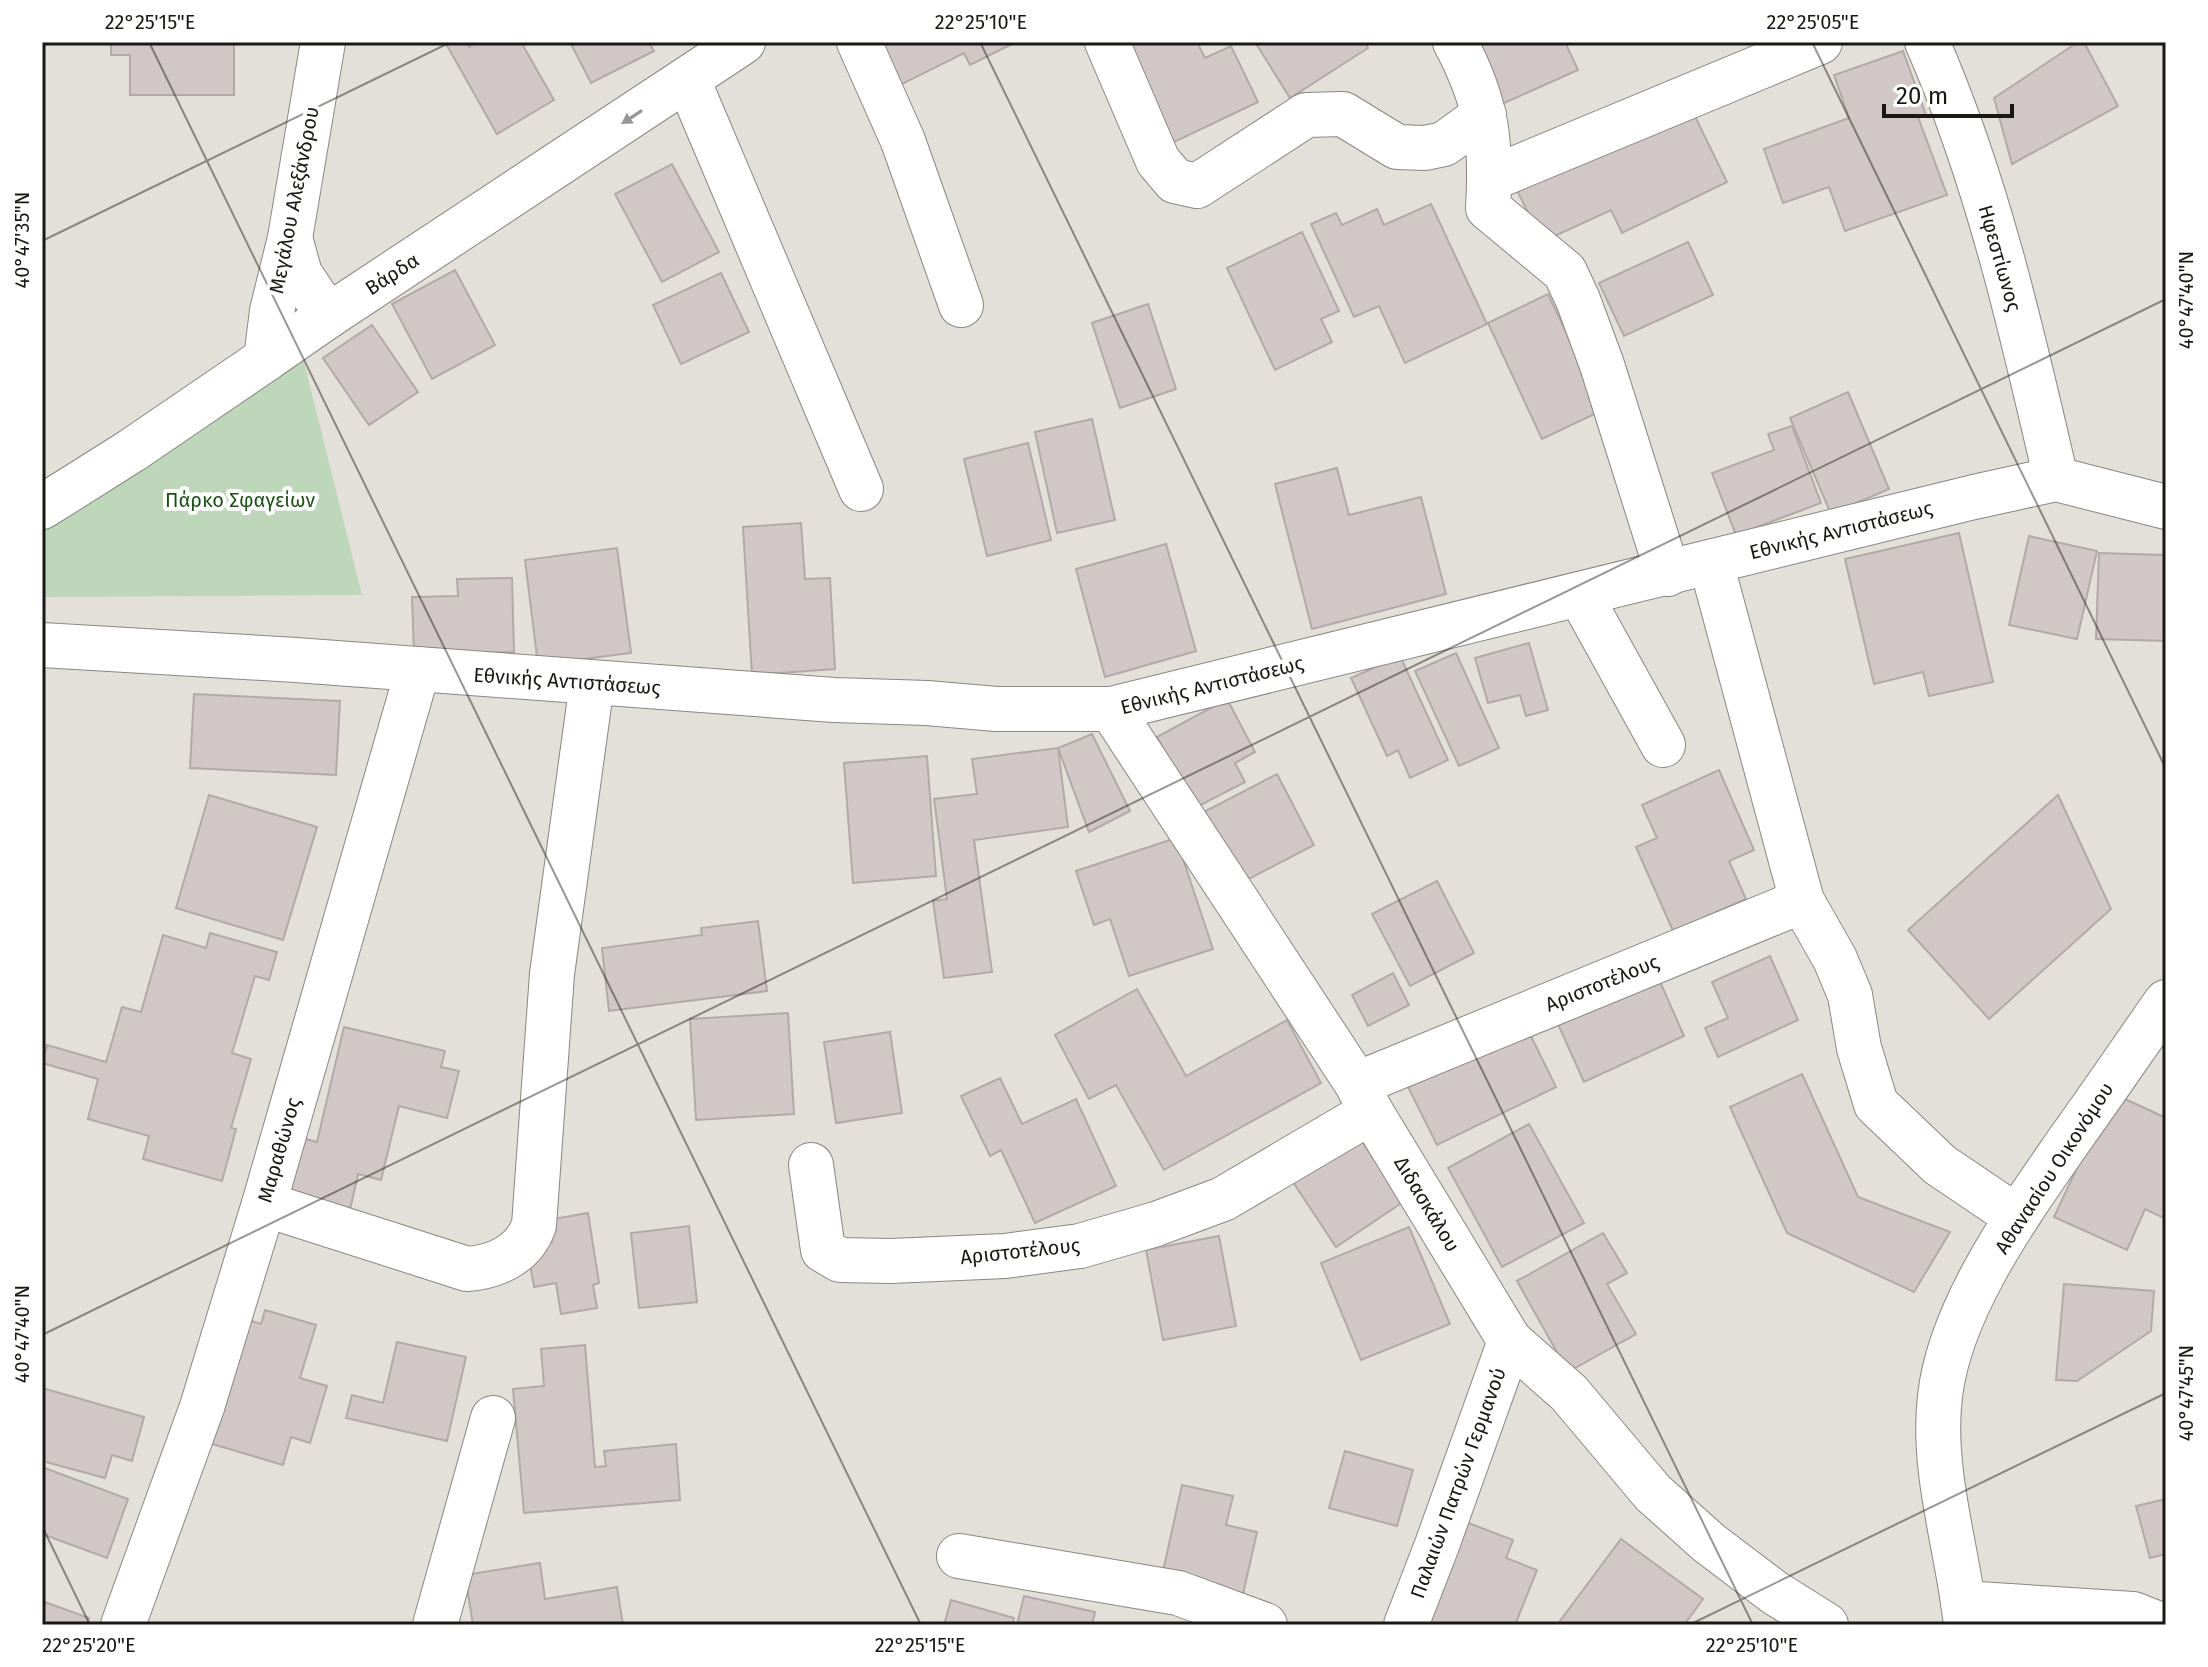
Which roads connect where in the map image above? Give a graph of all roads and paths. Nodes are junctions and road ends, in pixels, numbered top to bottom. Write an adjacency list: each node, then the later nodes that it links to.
1 (323, 42): 11 (street, Μεγάλου Αλεξάνδρου)
2 (743, 42): 8 (street, Βάρδα)
3 (859, 42): 12 (street)
4 (1107, 42): 9 (street)
5 (1455, 42): 9 (street)
6 (1820, 42): 10 (street)
7 (1927, 42): 15 (street, Ηφεστίωνος)
8 (688, 80): 13 (street, Βάρδα, one-way to 13); 16 (street)
9 (1484, 115): 10 (street)
10 (1490, 179): 20 (street)
11 (290, 238): 13 (street); 14 (street, Μεγάλου Αλεξάνδρου)
12 (961, 305)
13 (328, 316): 14 (street, Βάρδα)
14 (266, 359): 17 (street, Βάρδα)
15 (2056, 479): 18 (street, Εθνικής Αντιστάσεως); 19 (street, Εθνικής Αντιστάσεως)
16 (861, 489)
17 (42, 507)
18 (2166, 507)
19 (1711, 563): 20 (street, Εθνικής Αντιστάσεως); 27 (street)
20 (1668, 574): 21 (street, Εθνικής Αντιστάσεως)
21 (1580, 595): 25 (street, Εθνικής Αντιστάσεως); 26 (street)
22 (42, 645): 23 (street, Εθνικής Αντιστάσεως)
23 (418, 669): 24 (street, Εθνικής Αντιστάσεως); 31 (street, Μαραθώνος)
24 (592, 683): 25 (street, Εθνικής Αντιστάσεως); 31 (street)
25 (1111, 709): 29 (street, Διδασκάλου)
26 (1663, 745)
27 (1802, 901): 29 (street, Αριστοτέλους); 32 (street)
28 (2158, 1028): 32 (street, Αθανασίου Οικονόμου)
29 (1364, 1098): 30 (street, Αριστοτέλους); 33 (street, Διδασκάλου)
30 (811, 1165)
31 (264, 1204): 37 (street, Μαραθώνος)
32 (2017, 1217): 36 (street, Αθανασίου Οικονόμου)
33 (1510, 1341): 40 (street, Παλαιών Πατρών Γερμανού); 41 (street, Διδασκάλου)
34 (493, 1418): 38 (street)
35 (959, 1556): 39 (street)
36 (1964, 1614): 42 (street)
37 (123, 1625)
38 (435, 1625)
39 (1265, 1625)
40 (1406, 1625)
41 (1826, 1625)
42 (2161, 1625)

